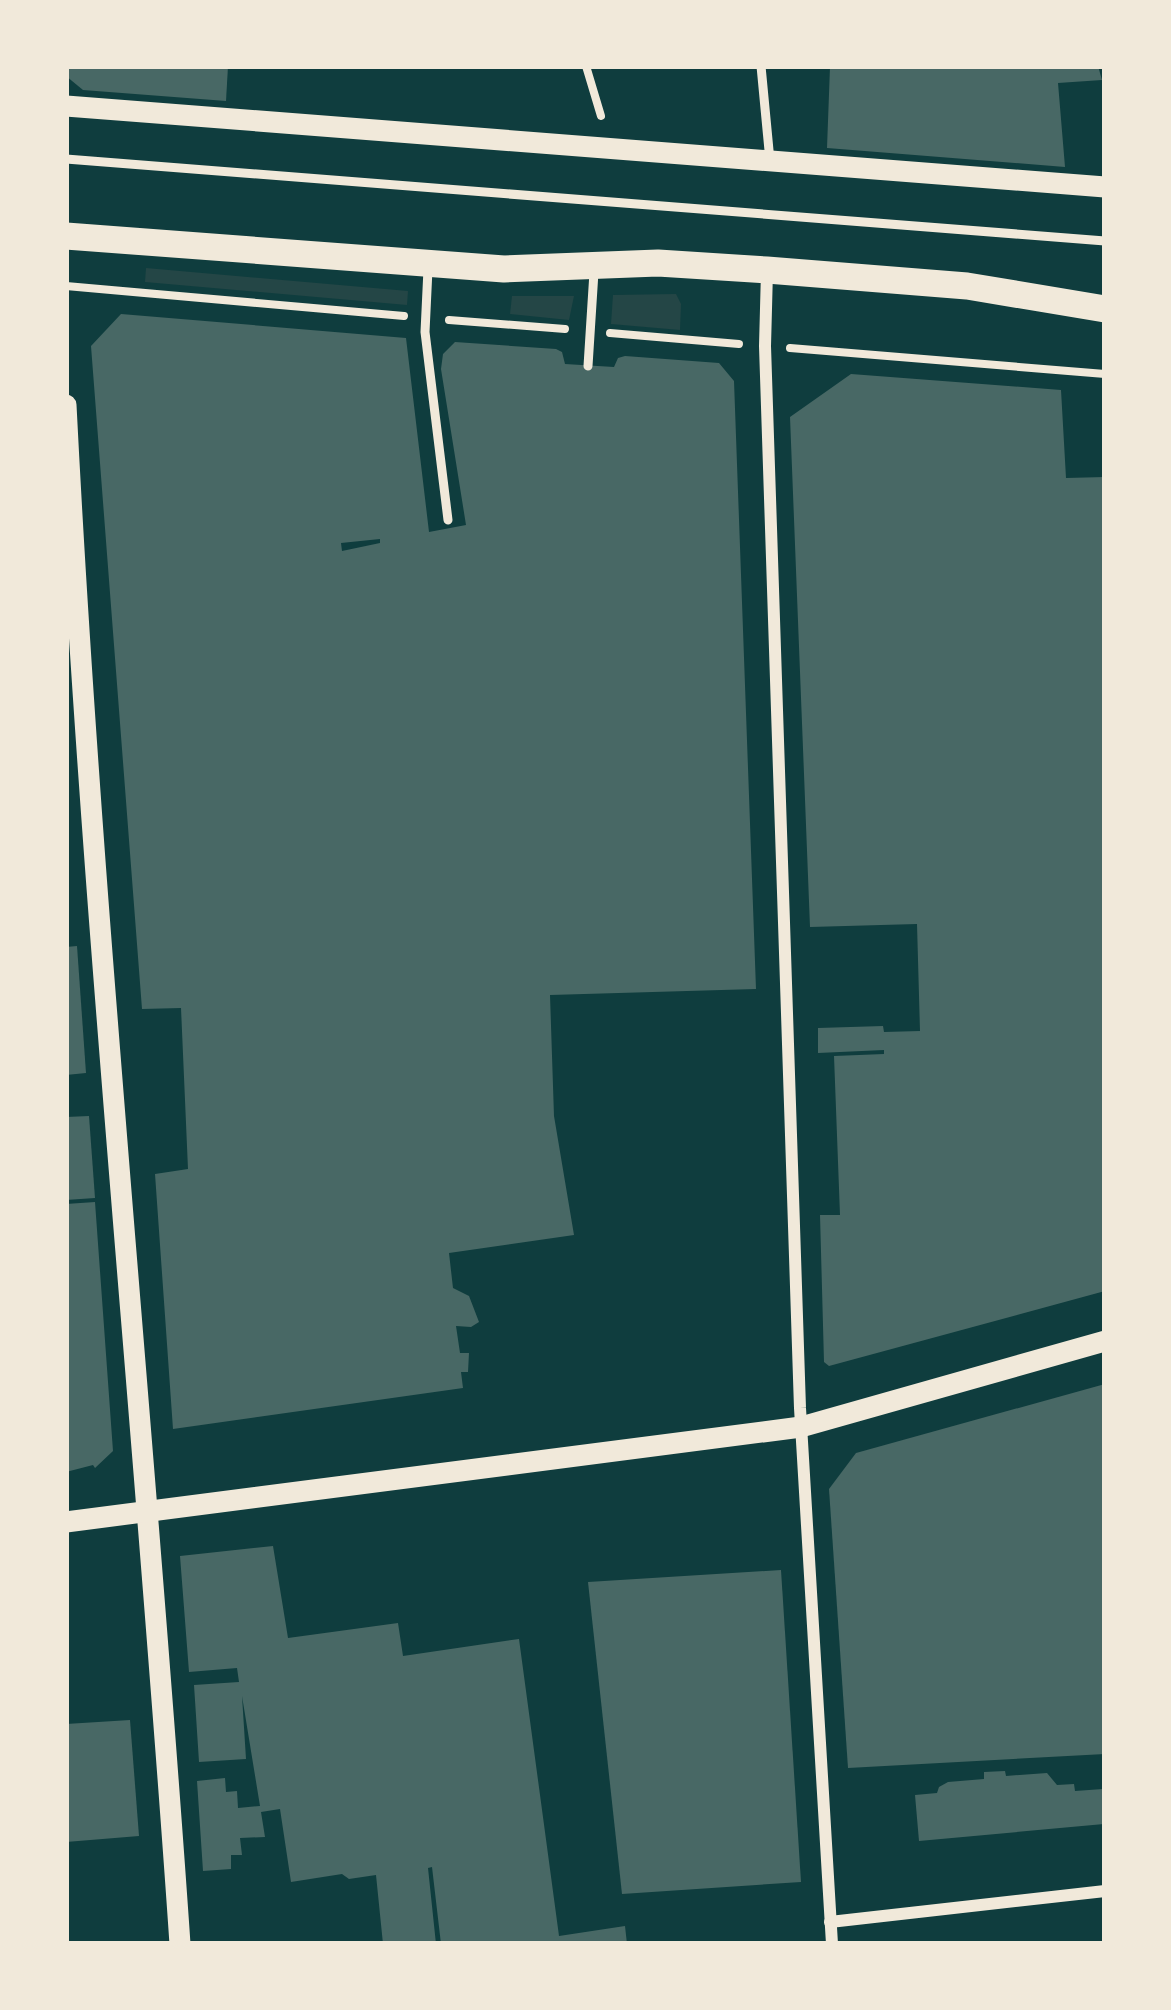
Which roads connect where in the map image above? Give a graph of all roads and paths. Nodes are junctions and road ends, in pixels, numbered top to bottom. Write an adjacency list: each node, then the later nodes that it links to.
1 (586, 66): 4 (path)
2 (760, 66): 6 (lane)
3 (66, 106): 6 (street)
4 (607, 135)
5 (66, 159): 9 (lane)
6 (770, 161): 7 (street)
7 (1105, 188)
8 (66, 236): 10 (main road)
9 (1105, 242)
10 (428, 264): 11 (main road); 20 (lane)
11 (595, 266): 13 (main road); 18 (lane)
12 (108, 269): 16 (path)
13 (766, 270): 17 (main road); 22 (street)
14 (66, 286): 15 (path)
15 (88, 288)
16 (107, 289)
17 (1105, 309)
18 (588, 366)
19 (66, 405): 23 (street)
20 (448, 520)
21 (1105, 1341): 22 (street)
22 (801, 1426): 23 (street); 26 (street)
23 (148, 1509): 24 (street); 27 (street)
24 (66, 1522)
25 (1105, 1891): 26 (street)
26 (830, 1922): 28 (street)
27 (180, 1944)
28 (832, 1944)

